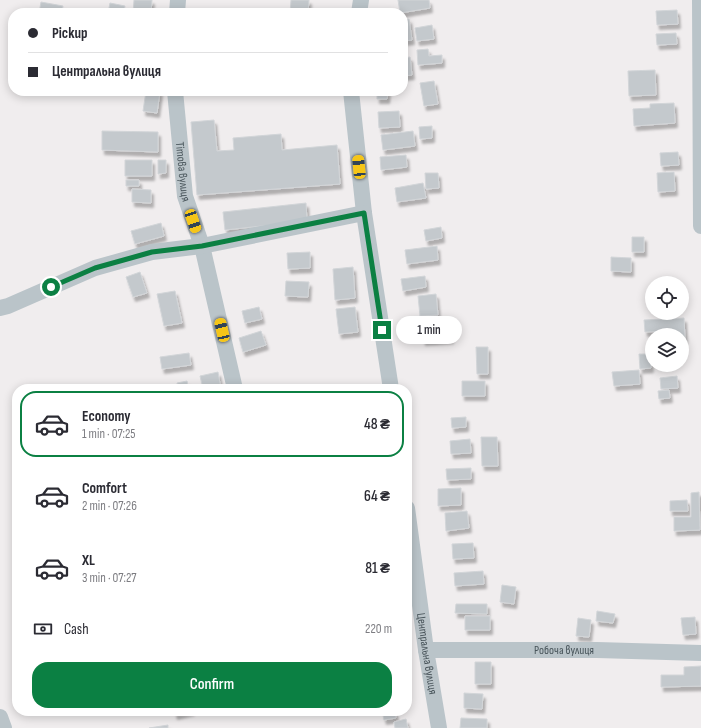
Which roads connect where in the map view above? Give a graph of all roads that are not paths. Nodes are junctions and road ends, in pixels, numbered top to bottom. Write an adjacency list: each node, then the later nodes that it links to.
1 (700, 0): 5 (street)
2 (175, 96): 6 (street, Тітова вулиця)
3 (352, 96): 4 (street)
4 (364, 213): 6 (street); 9 (street)
5 (701, 226)
6 (202, 246): 7 (street); 8 (street, Тітова вулиця)
7 (0, 308)
8 (234, 384)
9 (390, 384)
10 (412, 545): 11 (street, Центральна вулиця)
11 (426, 650): 12 (street, Робоча вулиця); 15 (street, Центральна вулиця)
12 (701, 653)
13 (0, 717): 14 (street)
14 (4, 728)
15 (439, 728)

